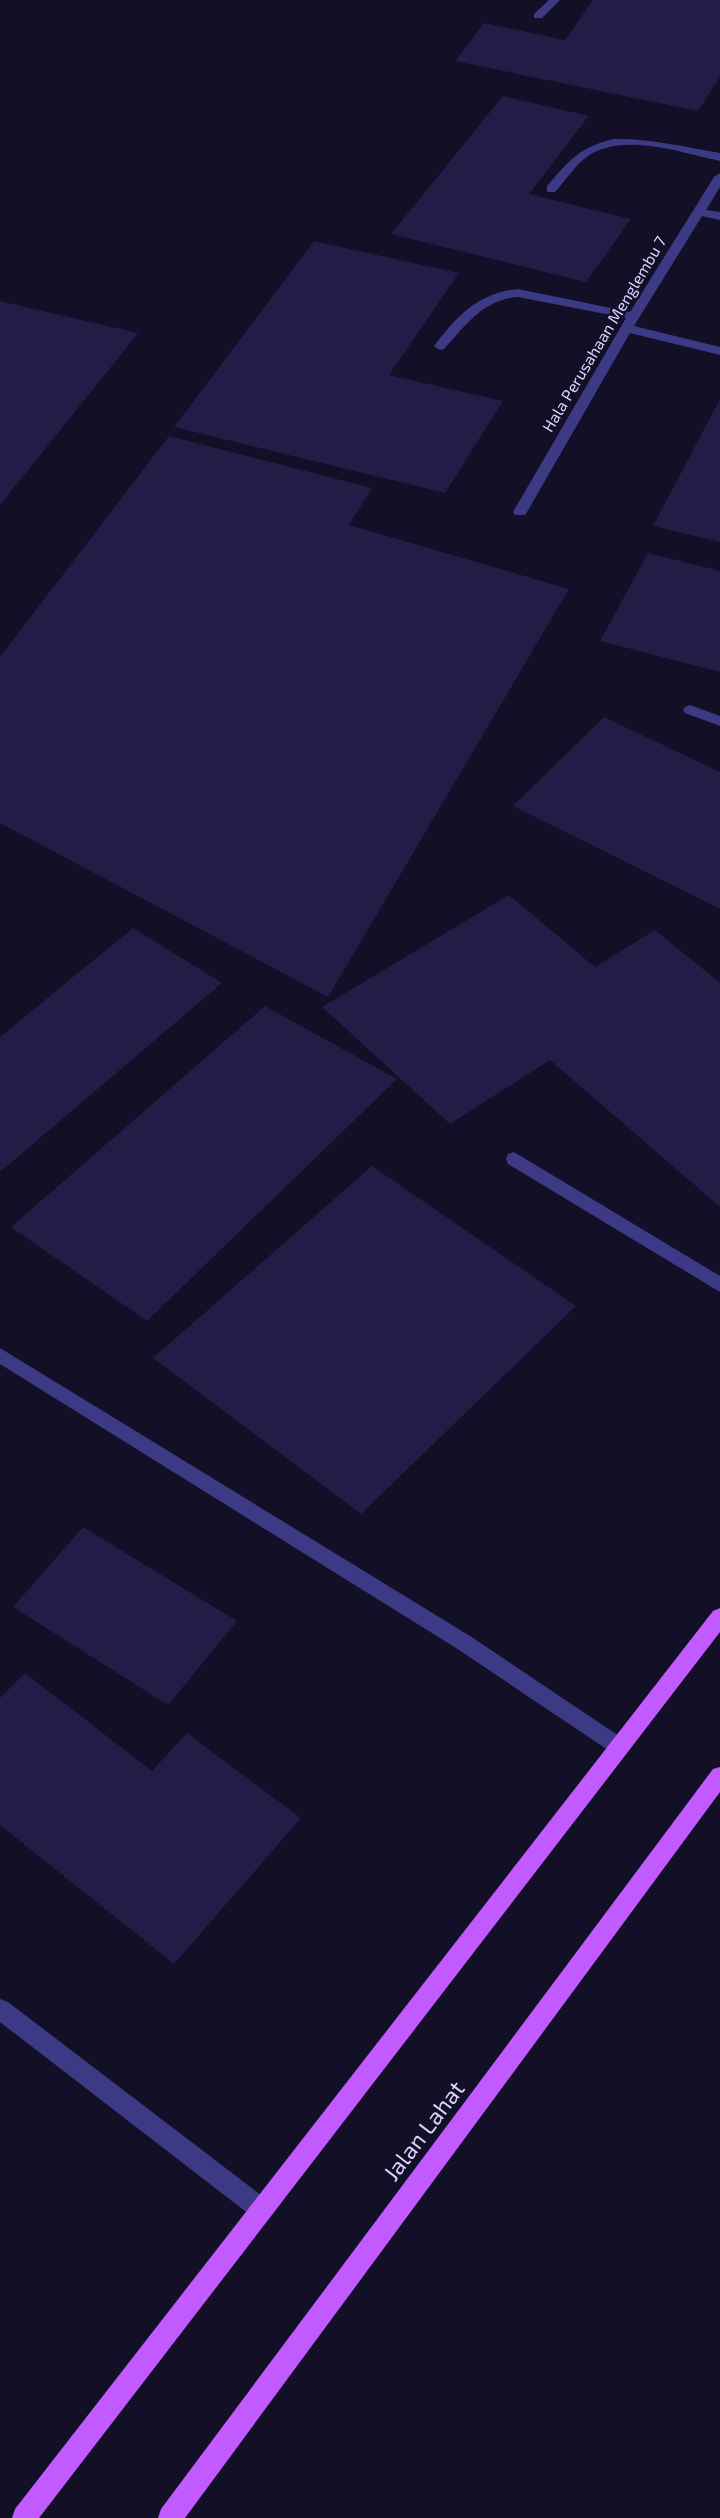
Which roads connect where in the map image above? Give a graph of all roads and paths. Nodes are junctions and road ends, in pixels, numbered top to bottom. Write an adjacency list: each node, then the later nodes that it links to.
1 (555, 0): 2 (lane)
2 (538, 16)
3 (720, 157): 5 (lane)
4 (720, 177): 6 (lane, Hala Perusahaan Menglembu 7)
5 (551, 189)
6 (698, 212): 7 (lane); 8 (lane, Hala Perusahaan Menglembu 7)
7 (720, 216)
8 (633, 316): 9 (lane, Hala Perusahaan Menglembu 7); 10 (lane)
9 (625, 328): 11 (lane); 12 (lane, Hala Perusahaan Menglembu 7)
10 (440, 346)
11 (720, 351)
12 (520, 512)
13 (690, 710): 14 (lane)
14 (720, 721)
15 (514, 1159): 16 (lane)
16 (720, 1285)
17 (0, 1355): 19 (lane)
18 (720, 1617): 19 (main road)
19 (618, 1746): 22 (main road)
20 (720, 1776): 24 (main road, Jalan Lahat)
21 (0, 2009): 22 (lane)
22 (262, 2210): 23 (main road)
23 (24, 2518)
24 (170, 2518)

